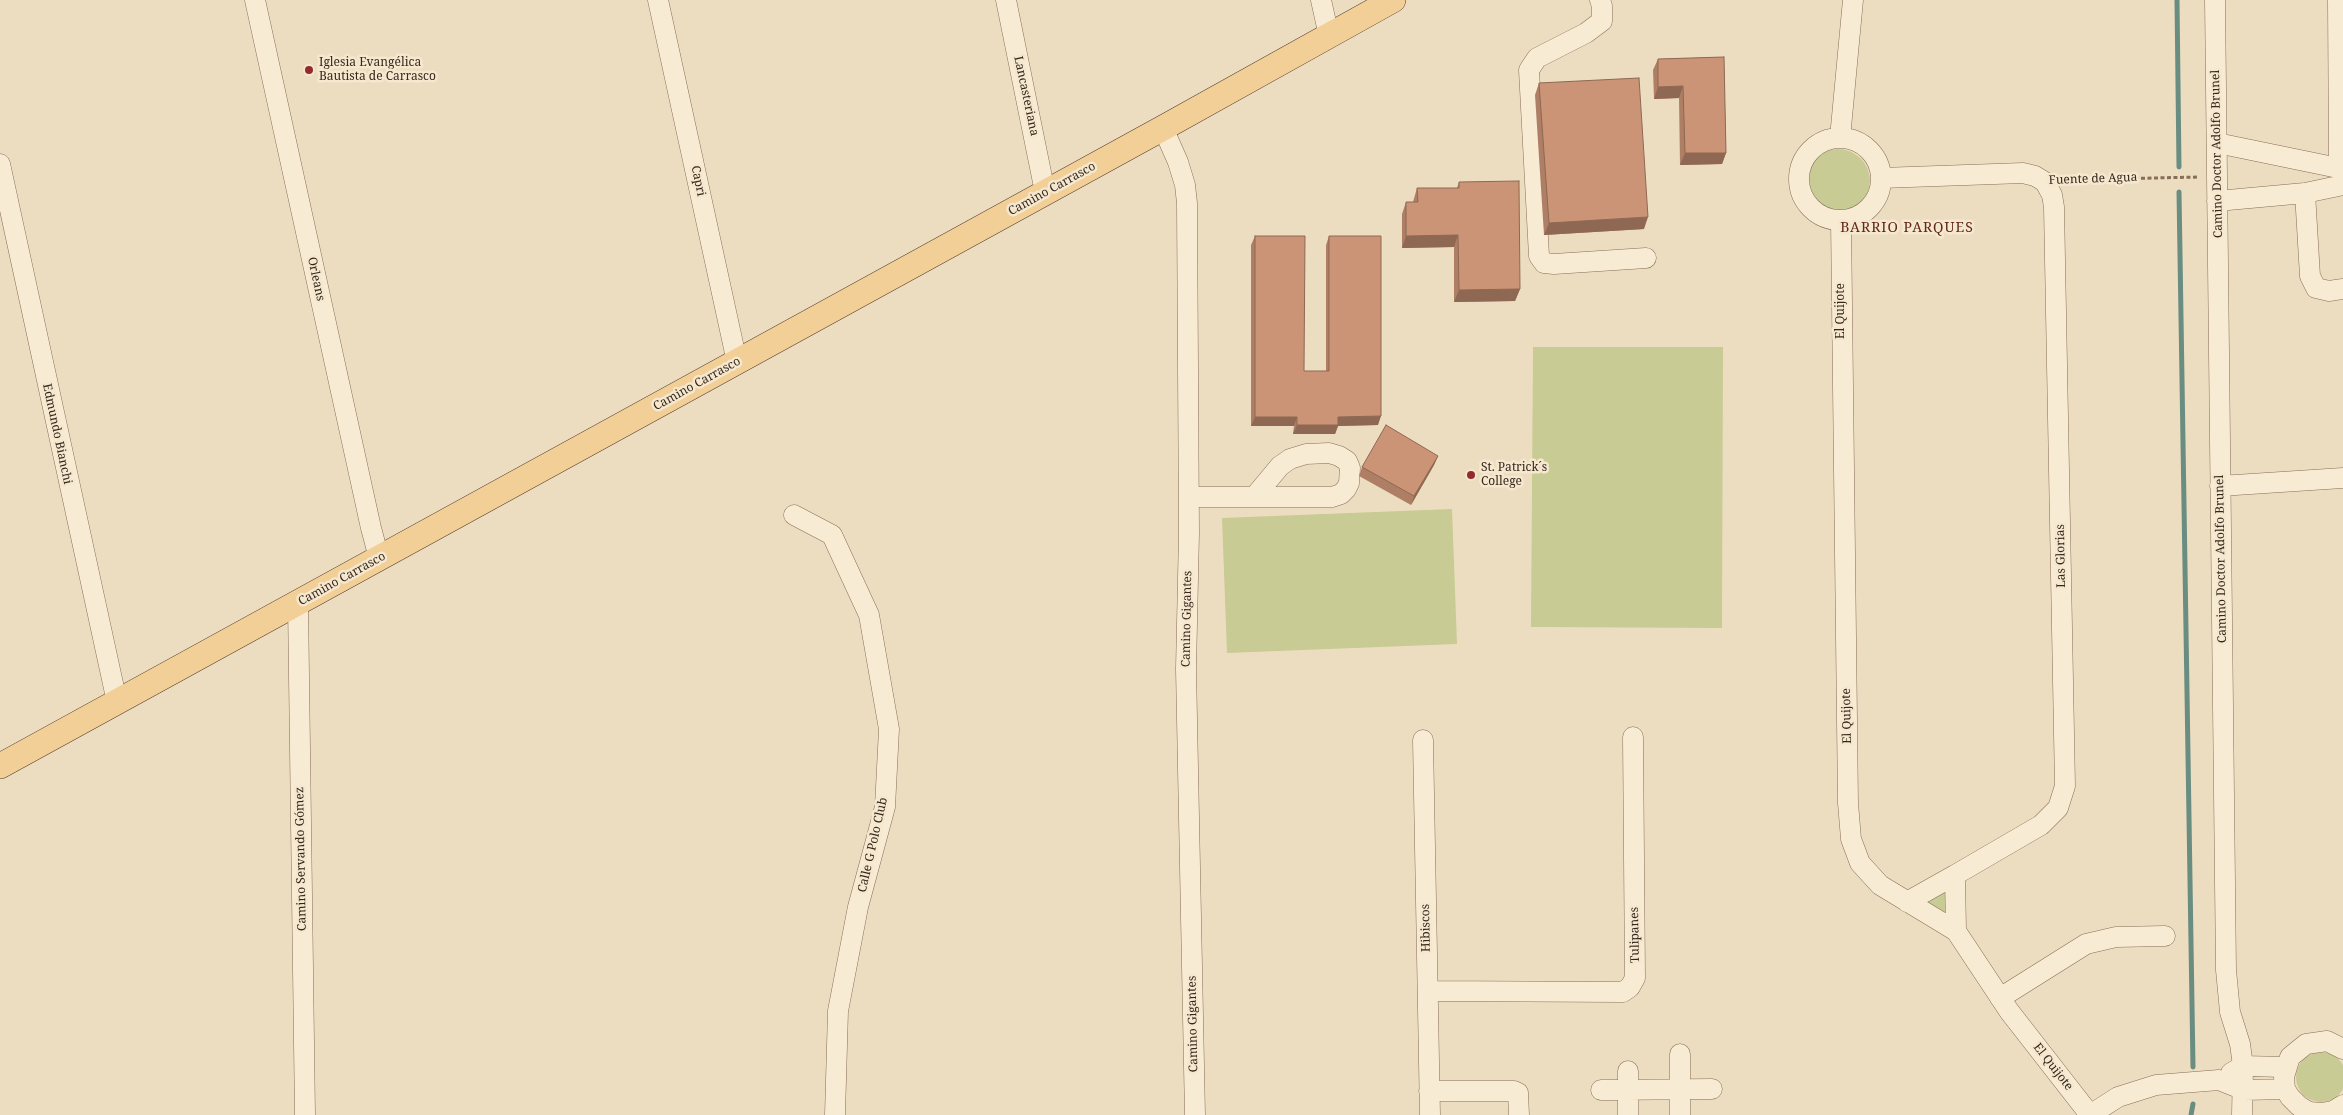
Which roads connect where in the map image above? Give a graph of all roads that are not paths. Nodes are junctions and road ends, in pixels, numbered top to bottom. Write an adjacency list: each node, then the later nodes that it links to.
1 (255, 0): 30 (street, Orleans)
2 (658, 0): 24 (street, Capri)
3 (1006, 0): 18 (street, Lancasteriana)
4 (1321, 0): 10 (street)
5 (1393, 0): 10 (main road, Camino Carrasco)
6 (1600, 0): 22 (street)
7 (1853, 0): 12 (street)
8 (2215, 0): 13 (street, Camino Doctor Adolfo Brunel)
9 (2338, 0): 15 (street)
10 (1330, 36): 11 (main road, Camino Carrasco)
11 (1163, 128): 18 (main road, Camino Carrasco); 28 (street, Camino Gigantes)
12 (1840, 138): 16 (street); 21 (street)
13 (2217, 143): 15 (street); 20 (street, Camino Doctor Adolfo Brunel)
14 (0, 164): 32 (street, Edmundo Bianchi)
15 (2342, 174): 19 (street)
16 (1881, 178): 17 (street, Fuente de Agua); 21 (street)
17 (2044, 182): 36 (street, Las Glorias)
18 (1046, 192): 24 (main road, Camino Carrasco)
19 (2305, 193): 20 (street); 23 (street)
20 (2217, 201): 26 (street, Camino Doctor Adolfo Brunel)
21 (1841, 220): 37 (street, El Quijote)
22 (1646, 258)
23 (2343, 289)
24 (737, 362): 30 (main road, Camino Carrasco)
25 (2343, 478): 26 (street)
26 (2220, 486): 44 (street, Camino Doctor Adolfo Brunel)
27 (1254, 496): 28 (street)
28 (1189, 497): 58 (street, Camino Gigantes)
29 (794, 515): 57 (street, Calle G Polo Club)
30 (379, 558): 31 (main road, Camino Carrasco)
31 (298, 603): 32 (main road, Camino Carrasco); 56 (street, Camino Servando Gómez)
32 (117, 702): 35 (main road, Camino Carrasco)
33 (1633, 737): 40 (street, Tulipanes)
34 (1423, 740): 40 (street, Hibiscos)
35 (0, 766)
36 (1955, 875): 37 (street, Las Glorias); 38 (street)
37 (1907, 902): 38 (street, El Quijote)
38 (1956, 931): 41 (street, El Quijote)
39 (2166, 936): 41 (street)
40 (1428, 991): 53 (street, Hibiscos)
41 (2000, 998): 63 (street, El Quijote)
42 (2341, 1044): 45 (street)
43 (1680, 1054): 51 (street)
44 (2243, 1066): 45 (street); 46 (street); 52 (street, Camino Doctor Adolfo Brunel)
45 (2285, 1067): 49 (street)
46 (2219, 1080): 52 (street); 63 (street)
47 (1628, 1081): 50 (street); 51 (street); 61 (street)
48 (1712, 1089): 51 (street)
49 (2285, 1089): 52 (street); 55 (street)
50 (1601, 1090)
51 (1680, 1090): 62 (street)
52 (2244, 1090): 64 (street, Camino Doctor Adolfo Brunel)
53 (1429, 1091): 59 (street, Hibiscos); 60 (street)
54 (2343, 1106): 55 (street)
55 (2321, 1114)
56 (304, 1115)
57 (835, 1115)
58 (1195, 1115)
59 (1430, 1115)
60 (1519, 1115)
61 (1628, 1115)
62 (1680, 1115)
63 (2090, 1115)
64 (2242, 1115)

